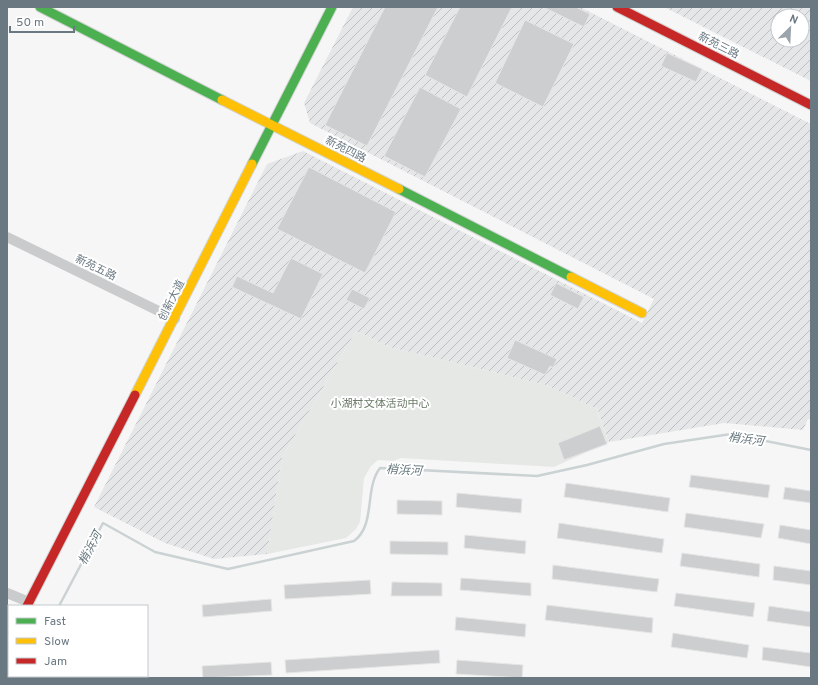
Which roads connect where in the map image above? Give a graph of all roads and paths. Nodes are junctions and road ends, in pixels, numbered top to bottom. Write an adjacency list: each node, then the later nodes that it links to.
1 (40, 7): 5 (street, 新苑四路)
2 (332, 7): 5 (street, 创新大道)
3 (617, 7): 4 (street, 新苑三路)
4 (811, 105)
5 (272, 124): 7 (street, 新苑四路); 8 (street, 创新大道)
6 (7, 237): 8 (street, 新苑五路)
7 (642, 312)
8 (174, 319): 10 (street, 创新大道)
9 (7, 593): 10 (street)
10 (28, 604)

